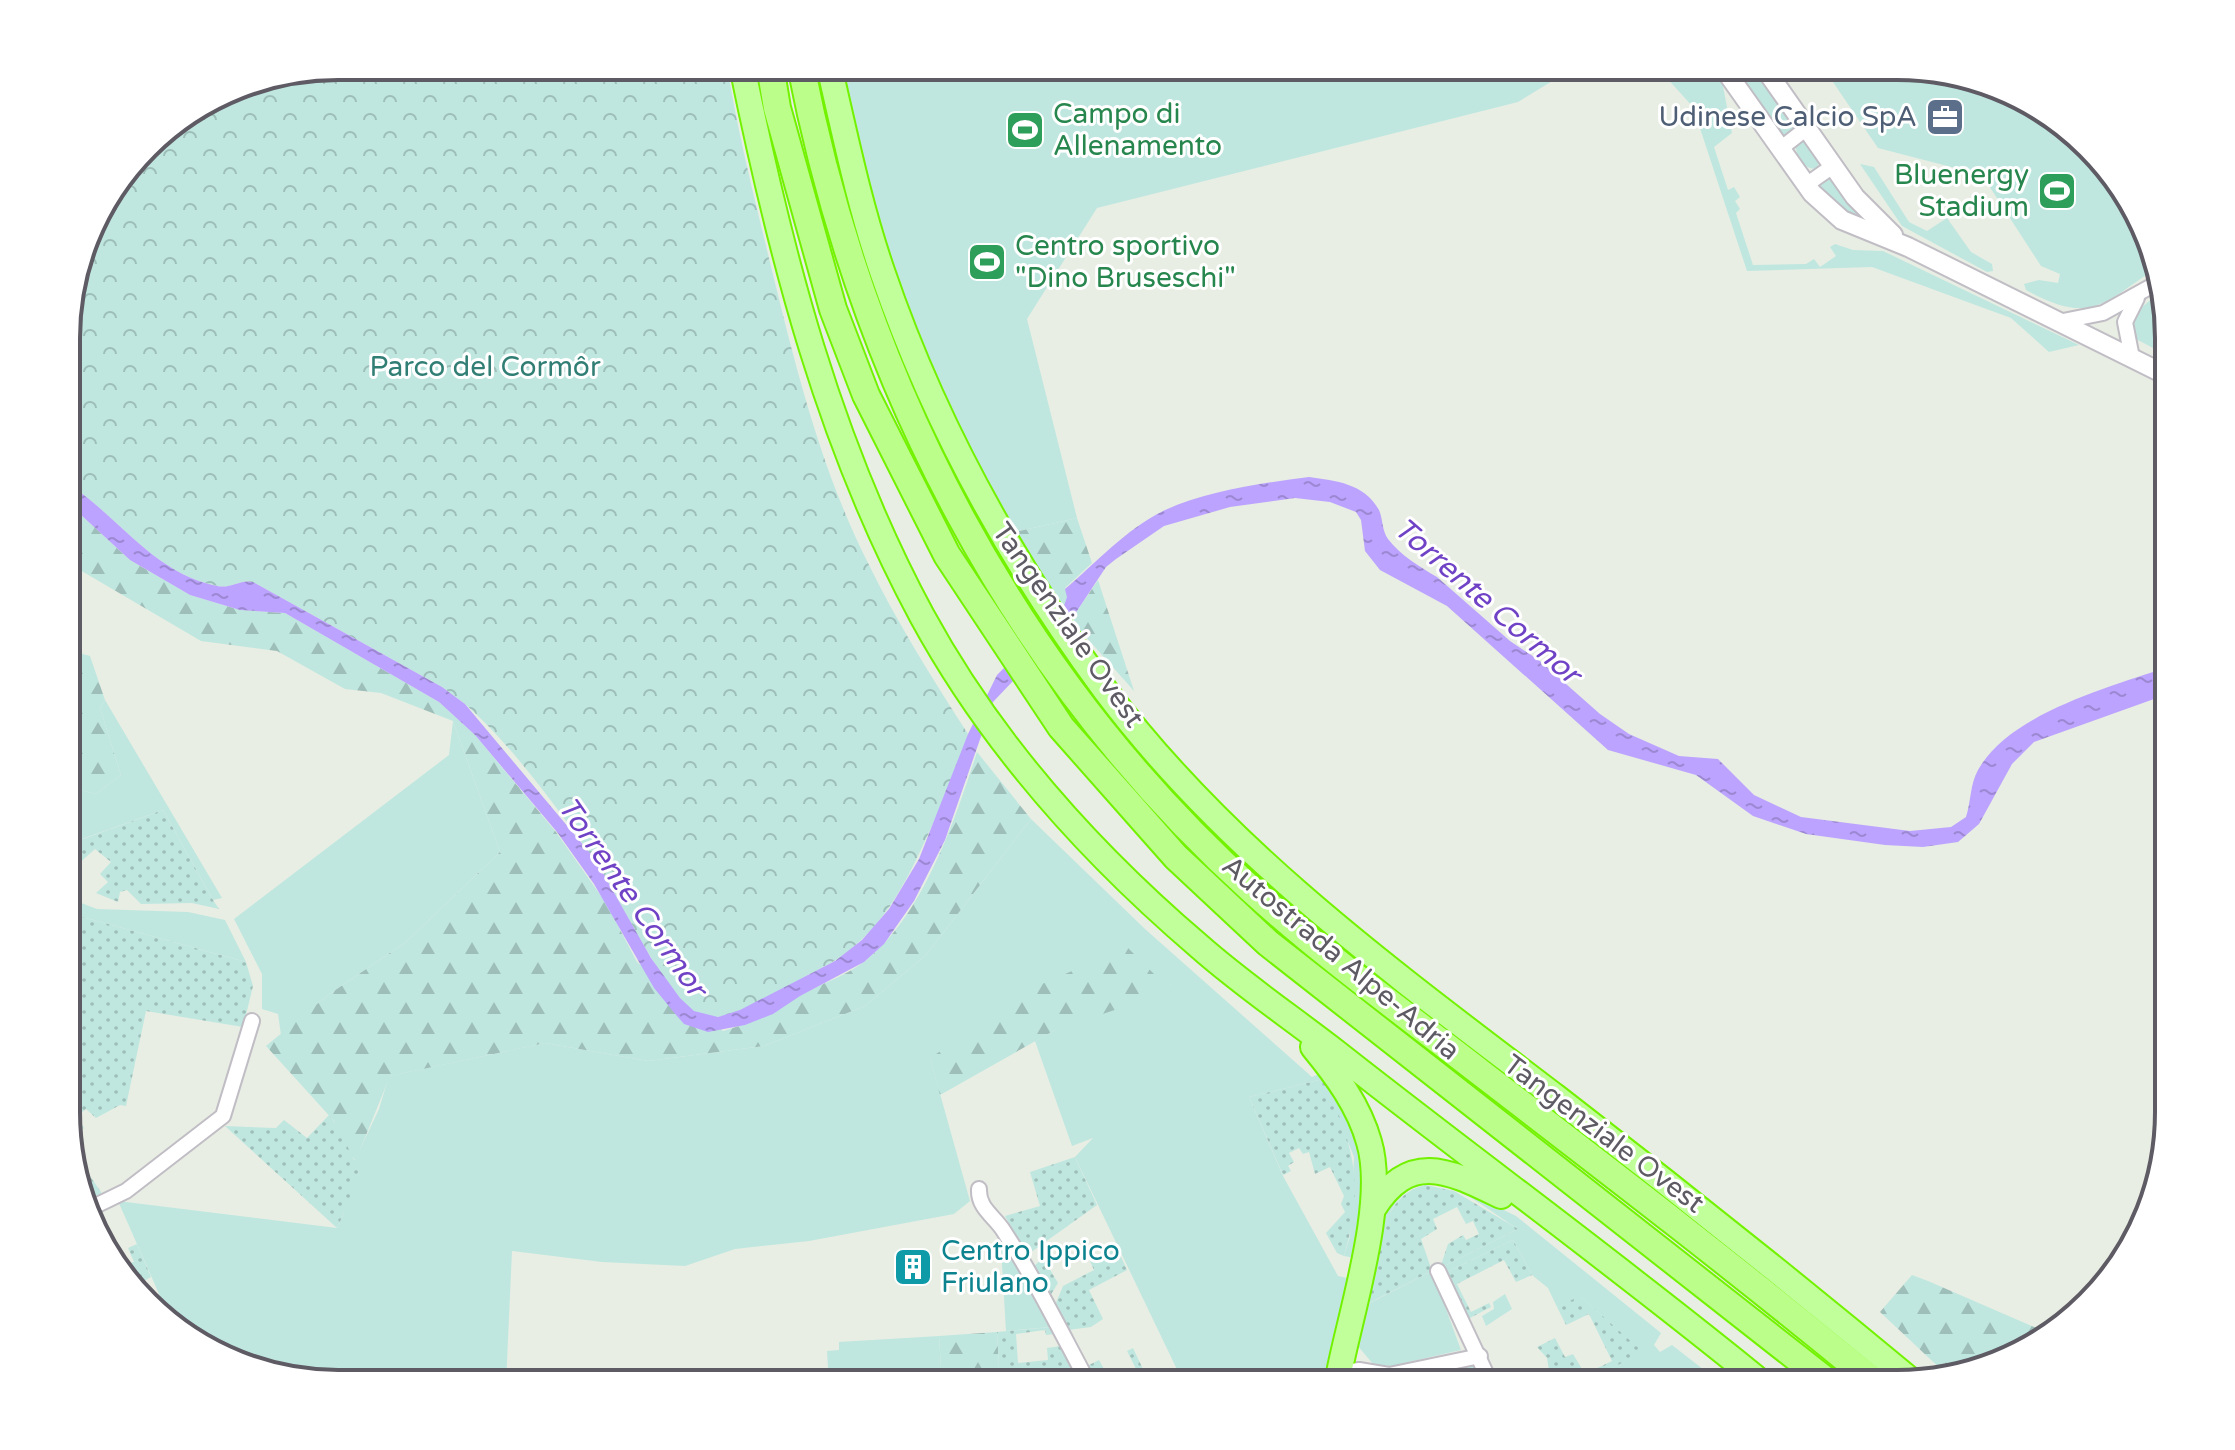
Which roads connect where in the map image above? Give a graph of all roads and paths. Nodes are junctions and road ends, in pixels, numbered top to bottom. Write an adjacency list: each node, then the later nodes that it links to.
1 (745, 80): 17 (highway)
2 (772, 80): 31 (highway, Autostrada Alpe-Adria)
3 (804, 80): 32 (highway, Autostrada Alpe-Adria)
4 (832, 80): 33 (highway, Tangenziale Ovest)
5 (1732, 80): 8 (street)
6 (1773, 80): 7 (street)
7 (1807, 128): 8 (street); 9 (street)
8 (1780, 149): 10 (street)
9 (1833, 166): 10 (street); 11 (street)
10 (1806, 185): 11 (street)
11 (1908, 247): 14 (street)
12 (2150, 288): 13 (street)
13 (2139, 296): 14 (street); 15 (street)
14 (2058, 322): 15 (street)
15 (2132, 358): 16 (street)
16 (2154, 369)
17 (1293, 1019): 21 (highway); 22 (highway)
18 (252, 1021): 20 (street)
19 (979, 1189): 34 (street)
20 (98, 1205)
21 (1373, 1209): 22 (highway); 24 (highway)
22 (1542, 1214): 30 (highway)
23 (1438, 1271): 25 (street)
24 (1346, 1336): 26 (highway); 27 (street)
25 (1480, 1356): 28 (street); 29 (street)
26 (1344, 1369)
27 (1364, 1369)
28 (1416, 1369)
29 (1485, 1369)
30 (1744, 1369)
31 (1811, 1369)
32 (1858, 1369)
33 (1897, 1369)
34 (1081, 1370)

